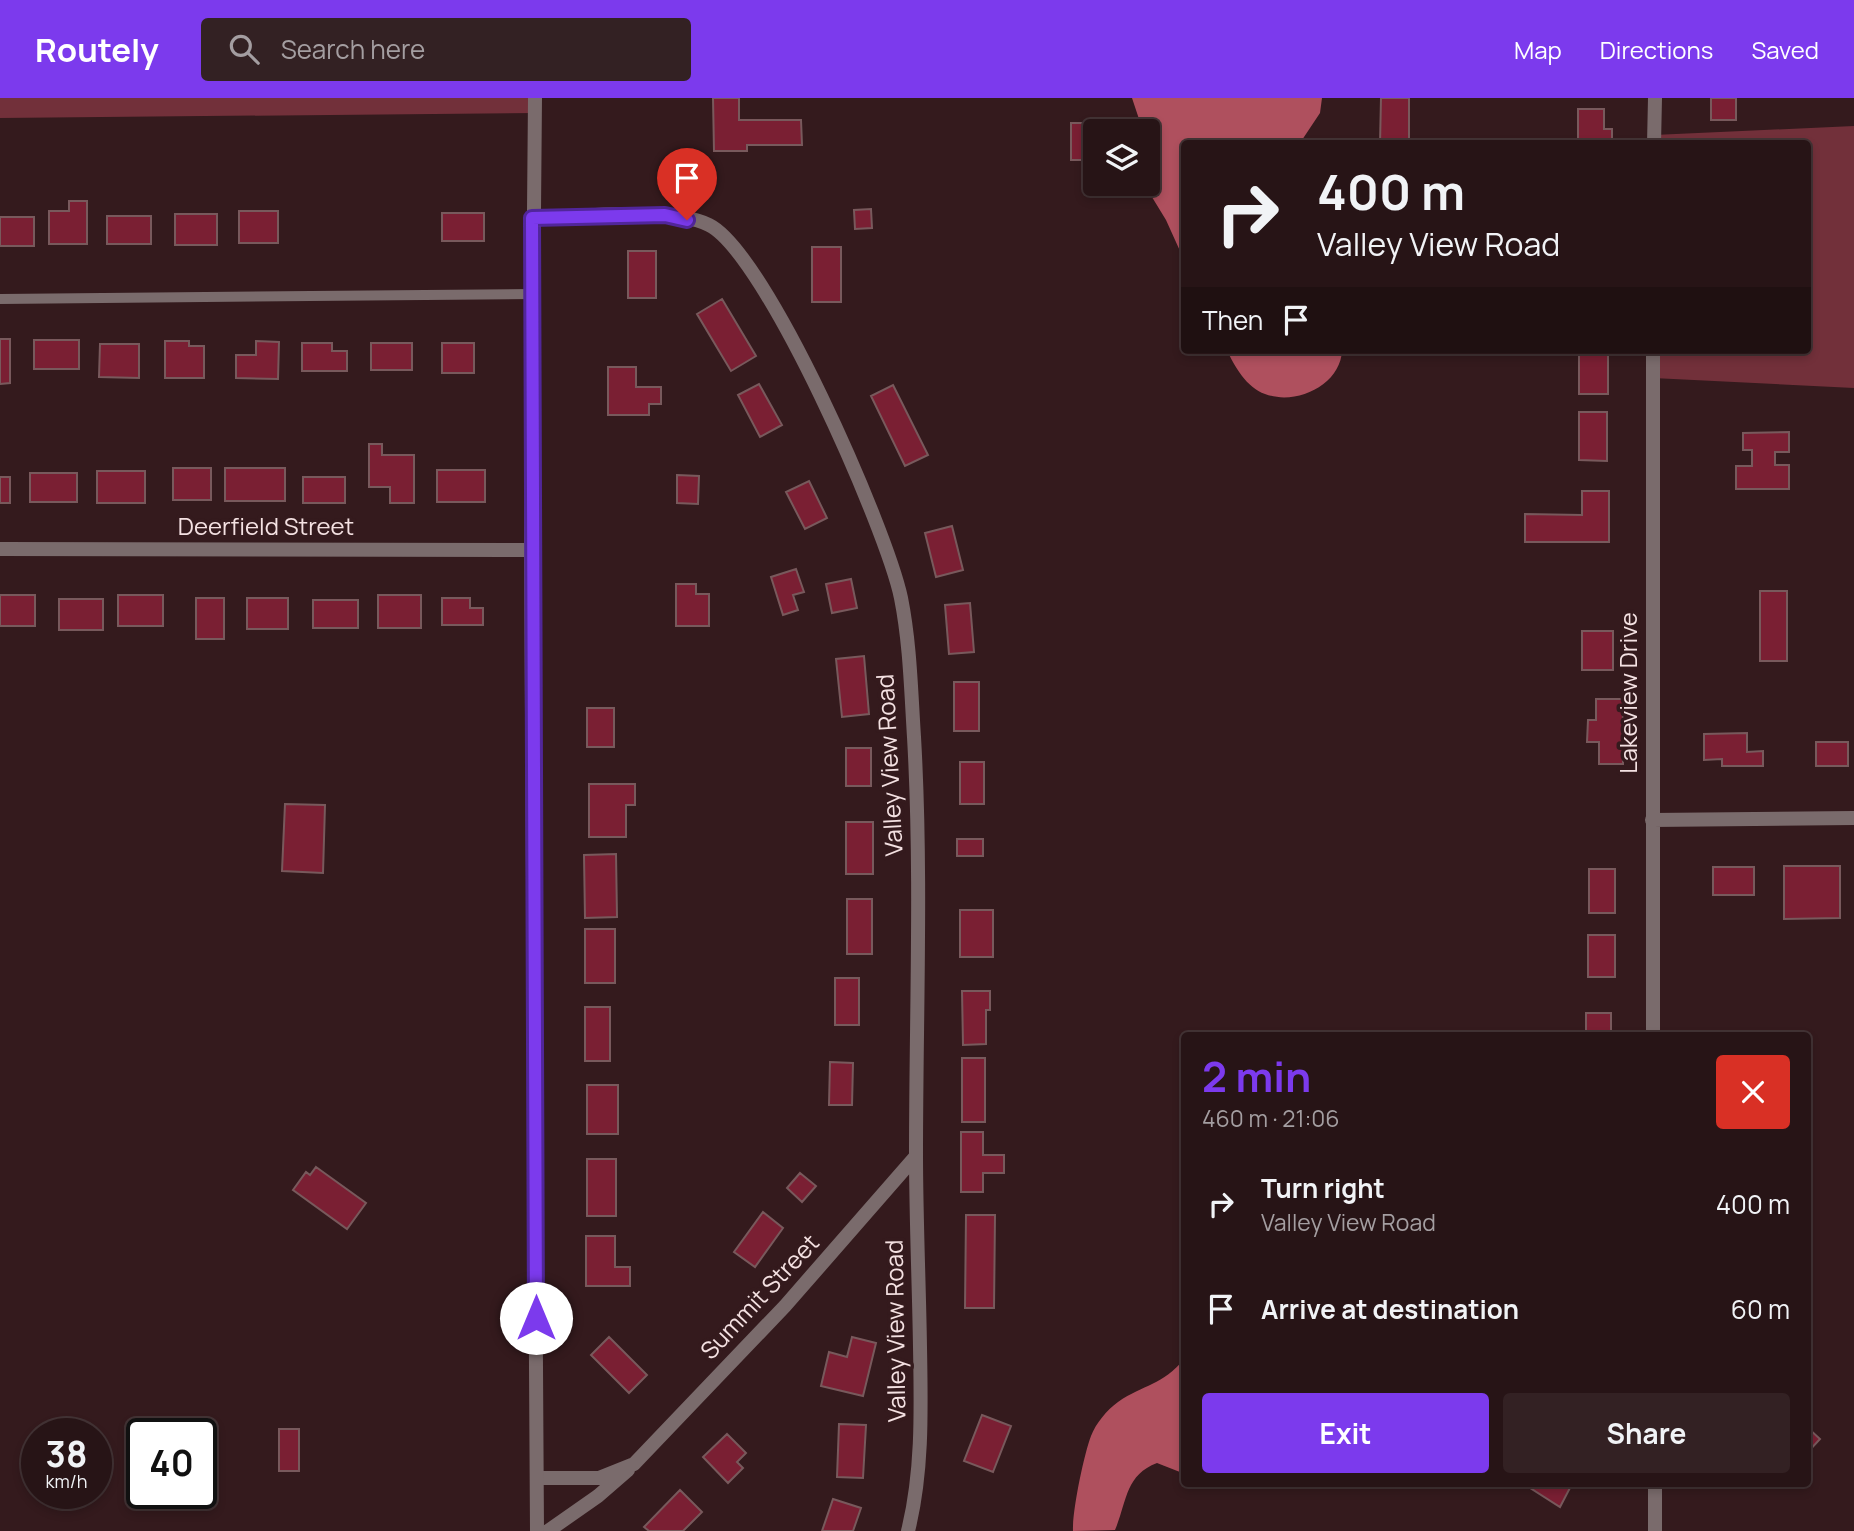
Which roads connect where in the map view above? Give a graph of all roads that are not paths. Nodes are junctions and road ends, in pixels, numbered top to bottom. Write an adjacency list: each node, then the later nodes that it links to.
1 (535, 98): 4 (street)
2 (1655, 98): 3 (street)
3 (1654, 140)
4 (532, 218): 5 (street); 13 (street, Valley View Road)
5 (532, 294): 6 (lane); 9 (street)
6 (0, 299)
7 (1653, 354): 11 (street, Lakeview Drive)
8 (0, 549): 9 (street, Deerfield Street)
9 (531, 551): 15 (street)
10 (1854, 818): 11 (street)
11 (1652, 820): 12 (street, Lakeview Drive)
12 (1653, 1032)
13 (916, 1156): 14 (street, Summit Street); 19 (street, Valley View Road)
14 (634, 1464): 15 (street, Summit Street); 18 (street, Summit Street)
15 (537, 1478): 17 (street)
16 (1655, 1487): 20 (street)
17 (537, 1531)
18 (548, 1531)
19 (908, 1531)
20 (1655, 1531)

